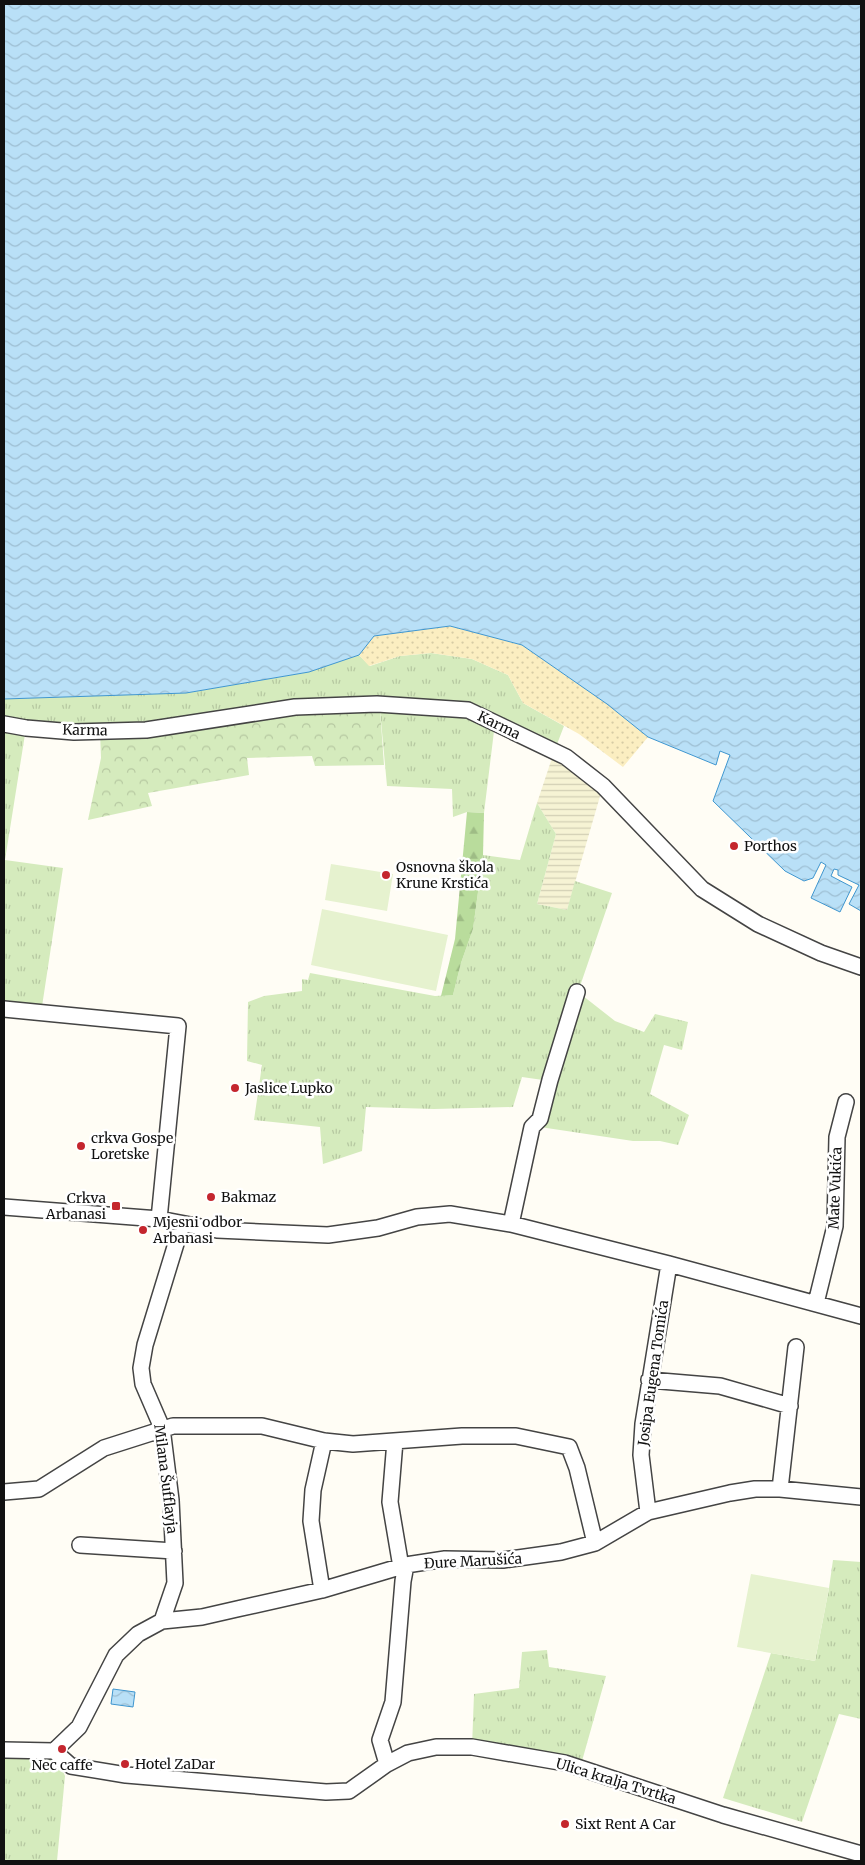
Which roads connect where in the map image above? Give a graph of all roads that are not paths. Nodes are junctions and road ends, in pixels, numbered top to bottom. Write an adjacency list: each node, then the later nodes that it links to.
1 (4, 724): 2 (street, Karma)
2 (861, 967)
3 (578, 992): 9 (street)
4 (4, 1009): 7 (street)
5 (846, 1102): 11 (street, Mate Vukića)
6 (4, 1207): 7 (street)
7 (159, 1219): 8 (street)
8 (182, 1224): 9 (street); 16 (street, Milana Šufflayja)
9 (511, 1224): 10 (street)
10 (669, 1264): 11 (street); 14 (street, Josipa Eugena Tomića)
11 (816, 1303): 12 (street)
12 (861, 1316)
13 (796, 1347): 15 (street)
14 (649, 1380): 15 (street); 22 (street, Josipa Eugena Tomića)
15 (790, 1406): 19 (street)
16 (162, 1428): 17 (street); 20 (street); 25 (street, Milana Šufflayja)
17 (324, 1442): 18 (street); 27 (street)
18 (395, 1442): 23 (street); 26 (street)
19 (780, 1489): 21 (street, Đure Marušića); 22 (street, Đure Marušića)
20 (4, 1492)
21 (861, 1497)
22 (648, 1512): 23 (street, Đure Marušića)
23 (595, 1542): 26 (street, Đure Marušića)
24 (80, 1545): 25 (street)
25 (174, 1551): 28 (street, Milana Šufflayja)
26 (403, 1566): 27 (street, Đure Marušića); 31 (street)
27 (322, 1590): 28 (street, Đure Marušića)
28 (162, 1622): 30 (street, Đure Marušića)
29 (4, 1750): 30 (street)
30 (54, 1751): 31 (street, Ulica kralja Tvrtka)
31 (387, 1764): 32 (street, Ulica kralja Tvrtka)
32 (861, 1854)

